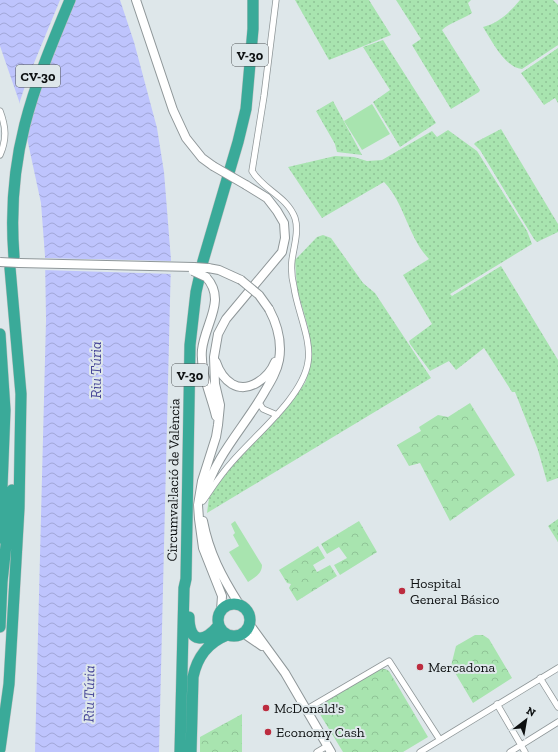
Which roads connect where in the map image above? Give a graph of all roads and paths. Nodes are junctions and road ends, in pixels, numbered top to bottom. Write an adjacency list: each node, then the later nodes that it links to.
1 (65, 0): 9 (highway)
2 (70, 0): 9 (highway, CV-30)
3 (136, 0): 15 (main road, bridge)
4 (253, 0): 7 (highway, Circumval·lació de València / V-30)
5 (260, 0): 7 (highway)
6 (276, 0): 19 (street)
7 (246, 109): 24 (highway, Circumval·lació de València / V-30)
8 (0, 111): 10 (street)
9 (15, 154): 11 (highway, CV-30)
10 (0, 155)
11 (11, 263): 12 (main road); 17 (highway); 22 (highway, CV-30)
12 (194, 269): 14 (main road, bridge); 20 (main road, bridge)
13 (0, 334): 16 (highway)
14 (279, 340): 15 (main road); 18 (main road)
15 (214, 357): 20 (main road)
16 (2, 362): 23 (highway)
17 (19, 383): 22 (highway); 28 (highway)
18 (259, 403): 19 (street); 21 (main road)
19 (277, 415): 21 (street)
20 (218, 425): 26 (main road)
21 (203, 501): 25 (main road)
22 (19, 508): 39 (highway)
23 (0, 538)
24 (186, 579): 27 (highway); 42 (highway, Circumval·lació de València / V-30)
25 (239, 604): 26 (highway); 29 (highway)
26 (221, 610): 27 (highway)
27 (219, 625): 30 (highway)
28 (0, 627)
29 (247, 629): 30 (highway); 35 (main road)
30 (228, 635): 43 (highway)
31 (558, 668): 32 (street)
32 (540, 678): 33 (street); 34 (street)
33 (497, 704): 37 (street); 38 (street)
34 (558, 707)
35 (307, 709): 37 (street); 40 (main road)
36 (558, 722): 38 (street)
37 (440, 740): 41 (street)
38 (521, 745): 45 (street); 46 (street)
39 (0, 749)
40 (329, 749): 44 (street)
41 (422, 751)
42 (180, 752)
43 (191, 752)
44 (317, 752)
45 (510, 752)
46 (525, 752)

